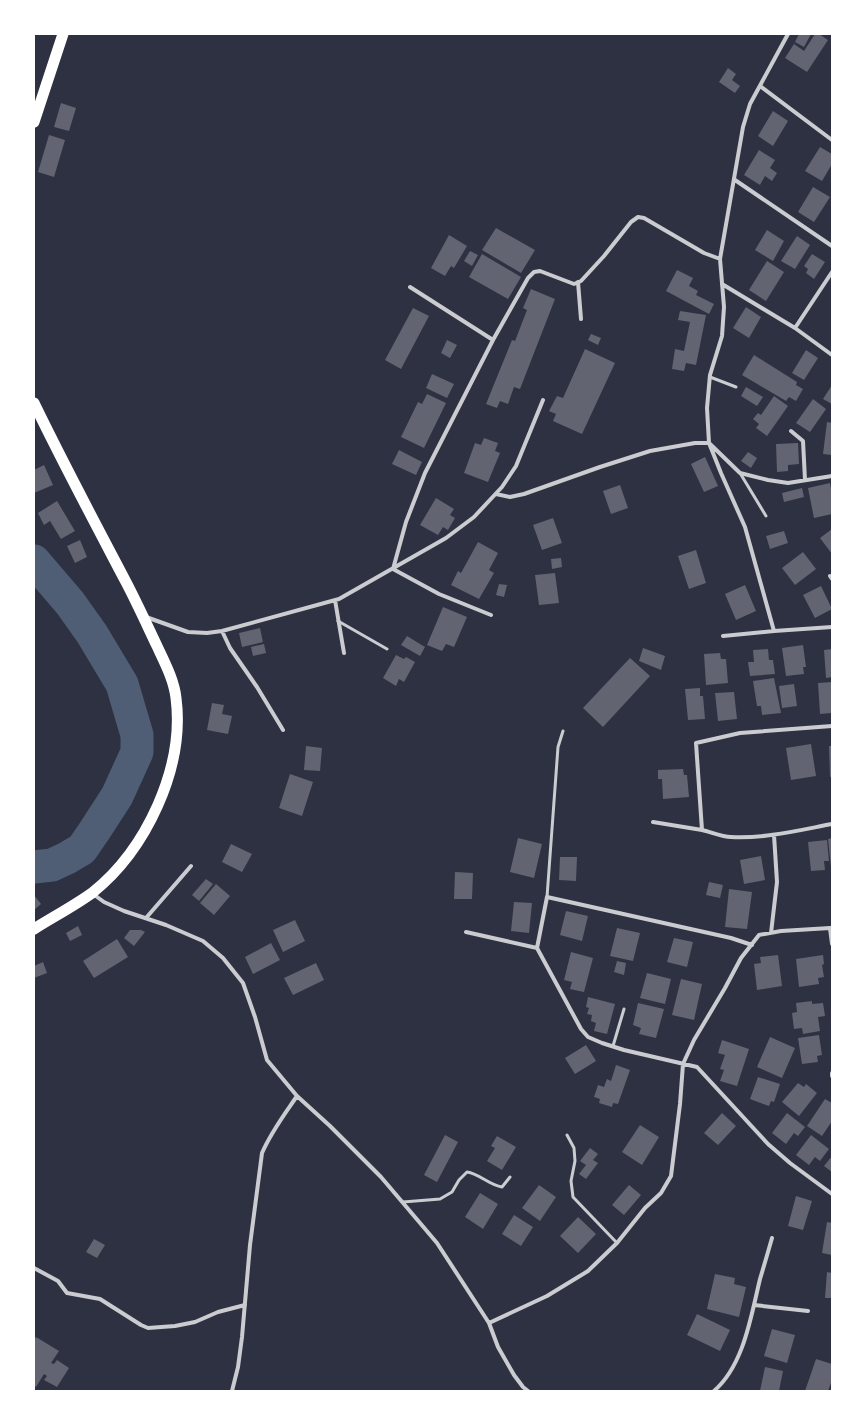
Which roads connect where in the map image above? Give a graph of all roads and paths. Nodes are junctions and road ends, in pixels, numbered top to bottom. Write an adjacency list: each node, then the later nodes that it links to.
1 (63, 34): 4 (highway)
2 (788, 34): 3 (street)
3 (760, 86): 5 (street); 6 (street)
4 (34, 122)
5 (832, 140)
6 (735, 180): 7 (street); 8 (street)
7 (832, 246)
8 (720, 260): 10 (street); 11 (street)
9 (832, 272): 14 (street)
10 (578, 282): 13 (street); 15 (street)
11 (722, 284): 14 (street); 17 (street)
12 (410, 287): 15 (street)
13 (581, 319)
14 (795, 328): 16 (street)
15 (493, 340): 28 (street)
16 (832, 355)
17 (710, 377): 18 (lane); 22 (street)
18 (736, 387)
19 (544, 400): 26 (street)
20 (34, 403): 31 (highway)
21 (791, 431): 25 (street)
22 (709, 443): 23 (street); 26 (street); 35 (street)
23 (740, 473): 25 (street); 27 (lane)
24 (832, 476): 25 (street)
25 (805, 480)
26 (496, 494): 28 (street)
27 (766, 516)
28 (393, 569): 29 (street); 30 (street)
29 (335, 600): 32 (street); 34 (street)
30 (491, 615)
31 (143, 616): 34 (street); 47 (highway)
32 (338, 621): 37 (lane); 38 (street)
33 (832, 627): 35 (street)
34 (222, 631): 40 (street)
35 (774, 631): 36 (street)
36 (723, 636)
37 (387, 649)
38 (344, 653)
39 (832, 726): 44 (street)
40 (283, 730)
41 (563, 731): 48 (lane)
42 (653, 822): 44 (street)
43 (832, 824): 45 (street)
44 (702, 830): 45 (street)
45 (774, 835): 53 (street)
46 (191, 866): 49 (street)
47 (91, 893): 49 (street); 51 (highway)
48 (547, 897): 55 (street); 56 (street)
49 (146, 918): 62 (street)
50 (831, 928): 53 (street); 54 (street)
51 (34, 929)
52 (466, 932): 56 (street)
53 (771, 933): 55 (street)
54 (832, 944)
55 (752, 945): 59 (street)
56 (536, 948): 58 (street)
57 (624, 1009): 58 (lane)
58 (613, 1046): 59 (street)
59 (684, 1064): 65 (street); 68 (street)
60 (832, 1073): 61 (street)
61 (832, 1076)
62 (297, 1096): 66 (street); 70 (street)
63 (567, 1135): 68 (lane)
64 (510, 1177): 66 (lane)
65 (832, 1194)
66 (403, 1202): 73 (street)
67 (772, 1238): 71 (street)
68 (617, 1243): 73 (street)
69 (34, 1268): 70 (street)
70 (245, 1305): 74 (street)
71 (754, 1305): 72 (street); 76 (street)
72 (808, 1311)
73 (489, 1323): 75 (street)
74 (232, 1391)
75 (528, 1391)
76 (714, 1391)

